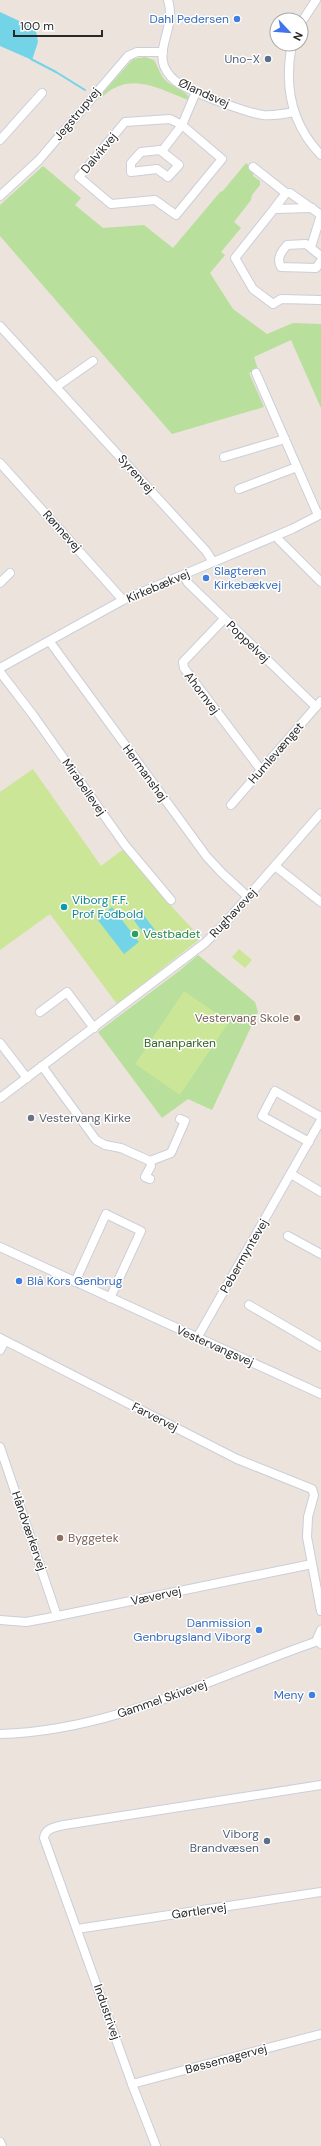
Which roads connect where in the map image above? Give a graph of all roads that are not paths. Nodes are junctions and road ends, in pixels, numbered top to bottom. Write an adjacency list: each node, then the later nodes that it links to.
1 (168, 0): 4 (street, Ølandsvej)
2 (314, 1): 3 (street)
3 (308, 12)
4 (163, 52): 6 (street, Ølandsvej); 15 (street, Jegstrupvej)
5 (291, 52): 8 (street)
6 (196, 92): 8 (street, Ølandsvej); 9 (street)
7 (42, 93): 10 (street)
8 (294, 112): 12 (street)
9 (182, 125): 9 (street, Dalvikvej); 11 (street)
10 (0, 140)
11 (162, 151): 11 (street)
12 (321, 154)
13 (253, 167): 14 (street)
14 (286, 193): 16 (street); 17 (street)
15 (0, 196)
16 (312, 208): 17 (street); 18 (street)
17 (274, 209): 22 (street)
18 (321, 215): 19 (street)
19 (311, 247): 20 (street); 21 (street)
20 (321, 256)
21 (321, 261)
22 (321, 300)
23 (0, 326): 26 (street, Syrenvej)
24 (93, 361): 26 (street)
25 (256, 373): 27 (street)
26 (56, 387): 34 (street, Syrenvej)
27 (284, 439): 28 (street); 30 (street)
28 (224, 456)
29 (0, 463): 39 (street, Rønnevej)
30 (297, 467): 31 (street); 32 (street)
31 (239, 489)
32 (320, 515): 33 (street, Kirkebækvej)
33 (277, 536): 34 (street, Kirkebækvej); 37 (street)
34 (213, 562): 36 (street, Kirkebækvej)
35 (10, 573): 38 (street)
36 (183, 575): 39 (street, Kirkebækvej); 40 (street, Poppelvej)
37 (321, 582)
38 (0, 583)
39 (123, 600): 41 (street, Kirkebækvej)
40 (224, 619): 44 (street, Poppelvej); 45 (street, Ahornvej)
41 (50, 642): 42 (street, Kirkebækvej); 49 (street, Hermanshøj)
42 (0, 668)
43 (0, 672): 50 (street, Mirabellevej)
44 (319, 704): 45 (street, Humlevænget)
45 (261, 770): 46 (street, Humlevænget)
46 (231, 805)
47 (321, 813): 48 (street, Rughavevej)
48 (275, 866): 49 (street, Rughavevej); 51 (street)
49 (248, 897): 53 (street, Rughavevej)
50 (171, 900)
51 (321, 902)
52 (40, 1012): 53 (street)
53 (94, 1028): 55 (street, Rughavevej)
54 (0, 1043): 56 (street)
55 (42, 1066): 56 (street, Rughavevej); 61 (street)
56 (27, 1078): 57 (street, Rughavevej)
57 (0, 1098)
58 (180, 1119): 61 (street)
59 (321, 1121): 60 (street, Pebermyntevej); 60 (street, Pebermyntevej)
60 (309, 1142): 62 (street, Pebermyntevej)
61 (150, 1161): 63 (street)
62 (291, 1174): 64 (street); 71 (street, Pebermyntevej)
63 (150, 1179)
64 (321, 1192)
65 (288, 1236): 67 (street)
66 (0, 1247): 68 (street, Vestervangsvej)
67 (321, 1254)
68 (75, 1282): 69 (street, Vestervangsvej); 69 (street)
69 (110, 1298): 71 (street, Vestervangsvej)
70 (249, 1305): 73 (street)
71 (197, 1338): 75 (street, Vestervangsvej)
72 (2, 1339): 74 (street); 77 (street, Farvervej)
73 (321, 1347)
74 (0, 1350)
75 (321, 1394)
76 (0, 1447): 80 (street, Håndværkervej)
77 (317, 1489): 78 (street, Farvervej)
78 (312, 1564): 79 (street, Farvervej); 80 (street, Vævervej)
79 (321, 1611)
80 (57, 1616): 81 (street, Vævervej)
81 (0, 1620)
82 (321, 1630): 83 (street)
83 (320, 1643): 84 (street, Gammel Skivevej)
84 (0, 1734)
85 (321, 1785): 87 (street, Industrivej)
86 (321, 1892): 87 (street, Gørtlervej)
87 (77, 1929): 89 (street, Industrivej)
88 (321, 2034): 89 (street, Bøssemagervej)
89 (132, 2084): 92 (street, Industrivej)
90 (0, 2142): 91 (street)
91 (2, 2146)
92 (156, 2146)

